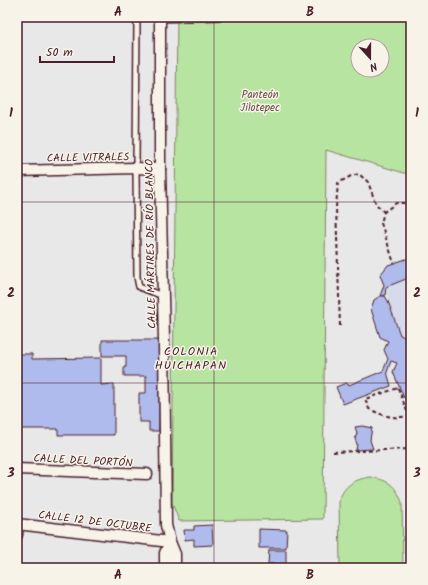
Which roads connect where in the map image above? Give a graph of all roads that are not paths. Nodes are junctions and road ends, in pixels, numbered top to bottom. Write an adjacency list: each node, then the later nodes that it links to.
1 (137, 17): 5 (lane)
2 (219, 17): 4 (lane)
3 (160, 18): 4 (lane); 6 (street, CALLE MÁRTIRES DE RÍO BLANCO)
4 (190, 18)
5 (136, 168): 6 (street, CALLE VITRALES); 7 (street, CALLE VITRALES); 8 (lane)
6 (160, 169): 8 (street, CALLE MÁRTIRES DE RÍO BLANCO)
7 (17, 171)
8 (163, 296): 13 (street, CALLE MÁRTIRES DE RÍO BLANCO)
9 (17, 468): 10 (street, CALLE DEL PORTÓN)
10 (147, 474)
11 (17, 524): 12 (street); 13 (street, CALLE 12 DE OCTUBRE)
12 (17, 535)
13 (170, 542): 14 (street, CALLE MÁRTIRES DE RÍO BLANCO); 15 (street, CALLE MÁRTIRES DE RÍO BLANCO)
14 (165, 568)
15 (175, 568)

